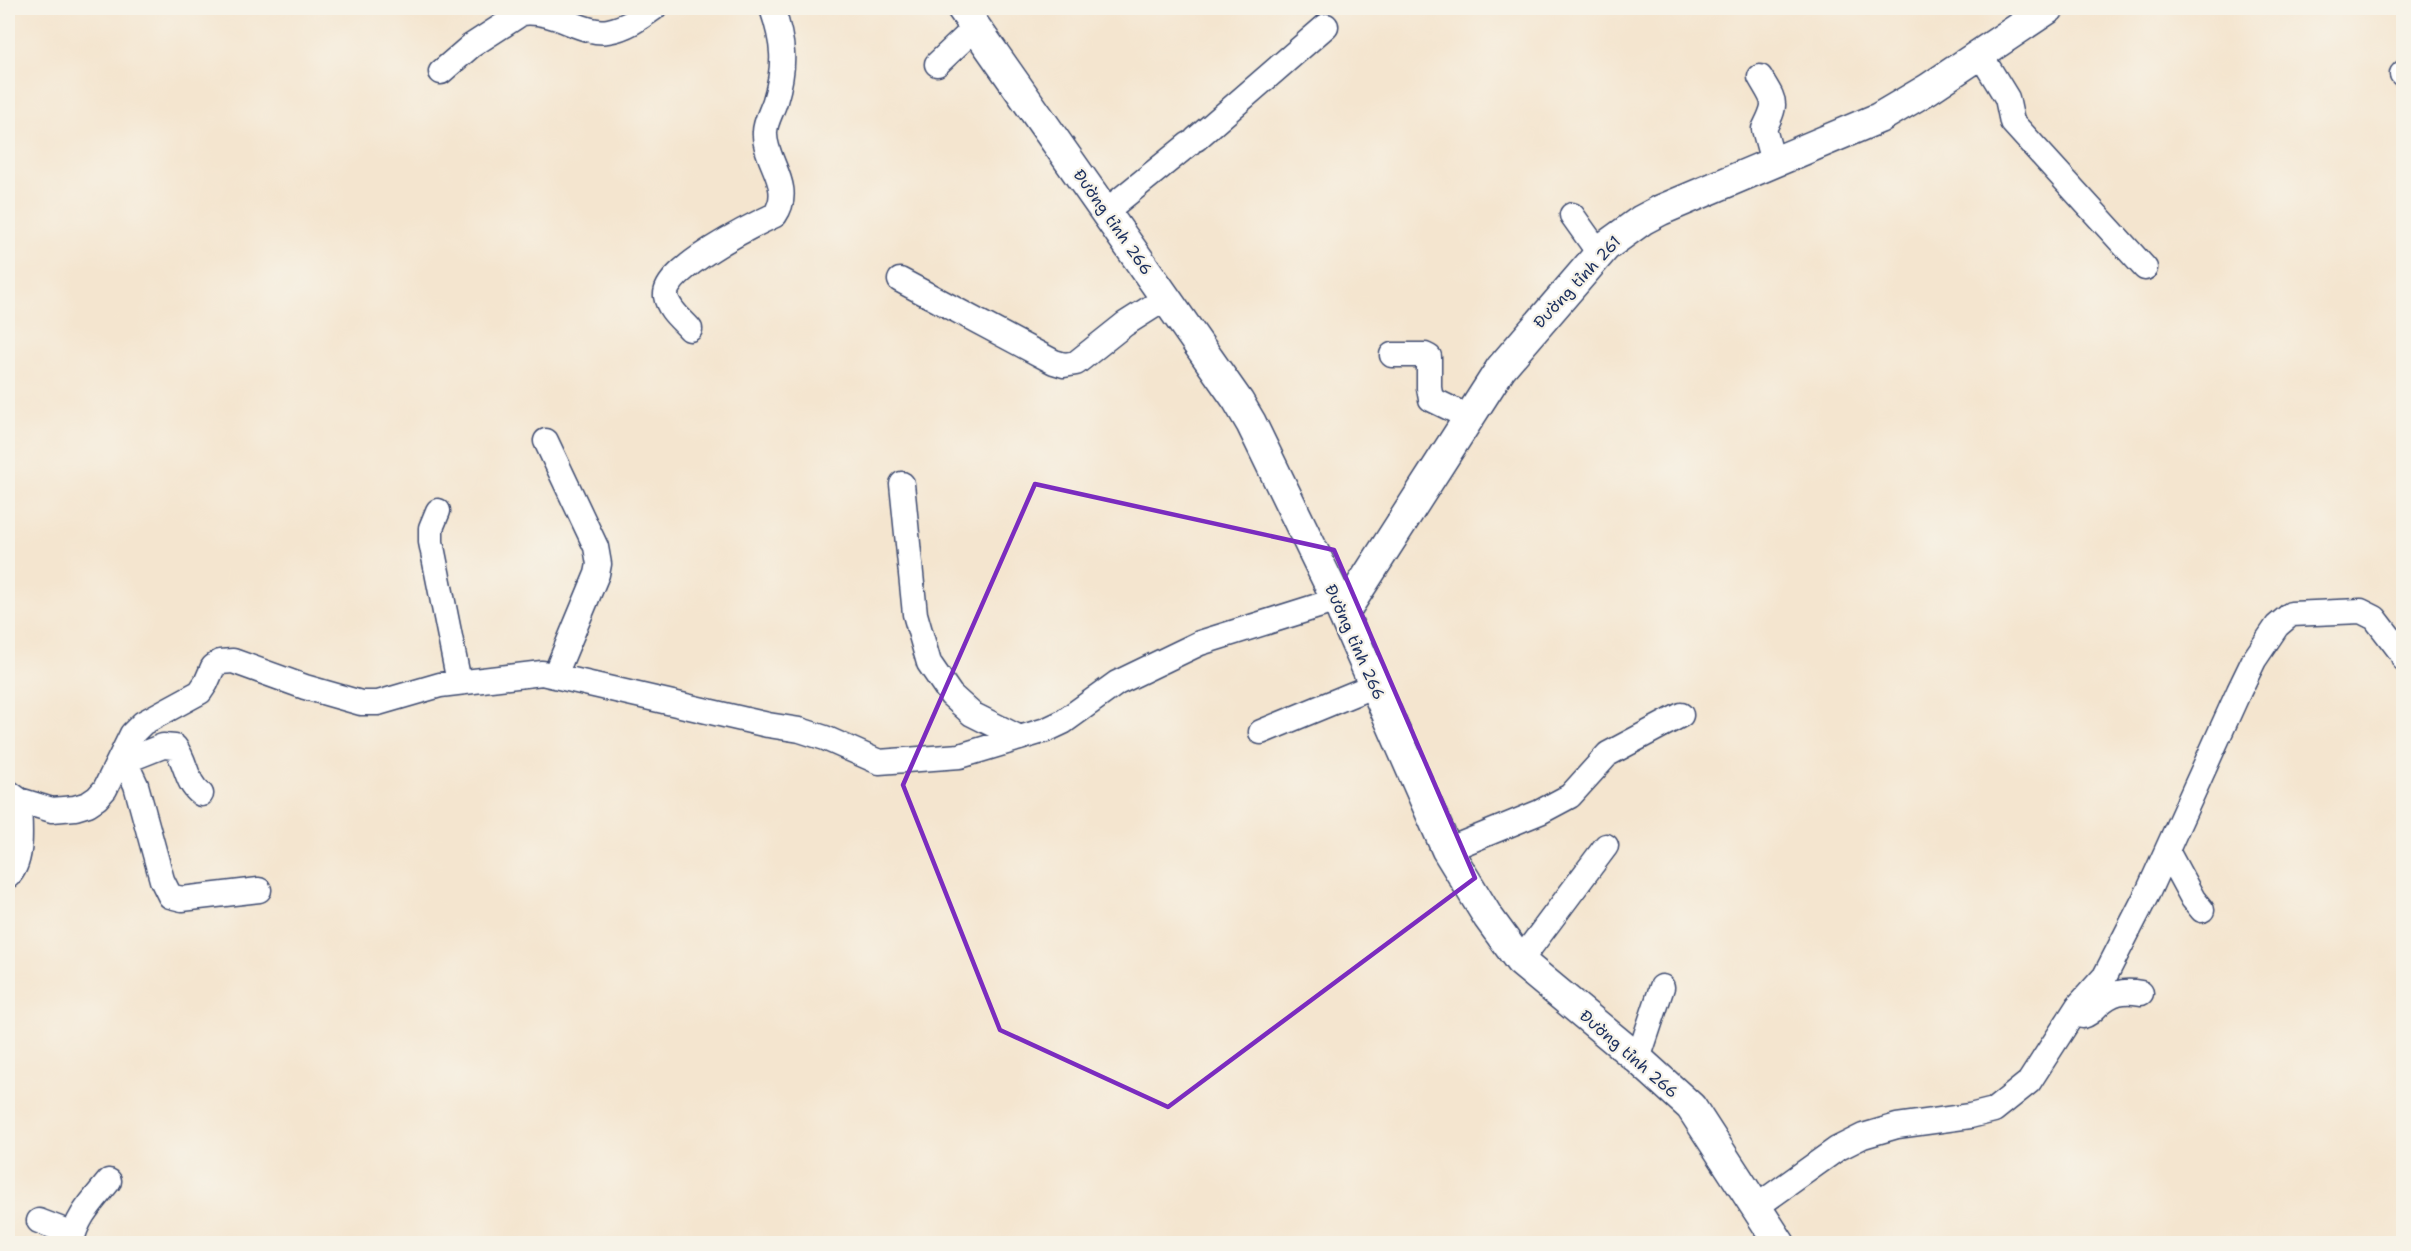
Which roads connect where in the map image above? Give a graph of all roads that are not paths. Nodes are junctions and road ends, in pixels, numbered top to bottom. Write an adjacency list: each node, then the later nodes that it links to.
1 (654, 8): 8 (street)
2 (772, 8): 17 (street)
3 (2049, 8): 6 (main road, Đường tỉnh 261)
4 (969, 17): 7 (street); 11 (main road, Đường tỉnh 266)
5 (1326, 26): 11 (street)
6 (1980, 54): 10 (main road, Đường tỉnh 261); 14 (street)
7 (936, 64)
8 (441, 72)
9 (1760, 77): 10 (street)
10 (1773, 162): 13 (main road, Đường tỉnh 261)
11 (1106, 213): 16 (main road, Đường tỉnh 266)
12 (1572, 214): 13 (street)
13 (1599, 253): 19 (main road, Đường tỉnh 261)
14 (2145, 268)
15 (900, 280): 16 (street)
16 (1166, 298): 23 (main road, Đường tỉnh 266)
17 (690, 329)
18 (1392, 355): 19 (street)
19 (1468, 417): 23 (main road, Đường tỉnh 261)
20 (546, 441): 25 (street)
21 (902, 484): 30 (street)
22 (438, 512): 26 (street)
23 (1340, 607): 27 (main road, Đường tỉnh 266); 30 (street)
24 (2403, 659): 36 (street)
25 (555, 675): 26 (street); 30 (street)
26 (459, 682): 31 (street)
27 (1375, 685): 29 (street); 35 (main road, Đường tỉnh 266)
28 (1681, 715): 35 (street)
29 (1261, 732)
30 (1020, 738)
31 (123, 758): 32 (street); 33 (street); 38 (street)
32 (201, 794)
33 (13, 796): 37 (street)
34 (1606, 846): 40 (street)
35 (1447, 850): 40 (main road, Đường tỉnh 266)
36 (2167, 850): 39 (street); 43 (street)
37 (8, 876)
38 (258, 890)
39 (2202, 910)
40 (1520, 961): 44 (main road, Đường tỉnh 266)
41 (1662, 987): 44 (street)
42 (2141, 993): 43 (street)
43 (2068, 1018): 46 (street)
44 (1638, 1059): 46 (main road, Đường tỉnh 266)
45 (109, 1181): 48 (street)
46 (1756, 1207): 49 (main road, Đường tỉnh 266)
47 (39, 1221): 48 (street)
48 (72, 1239)
49 (1780, 1244)

